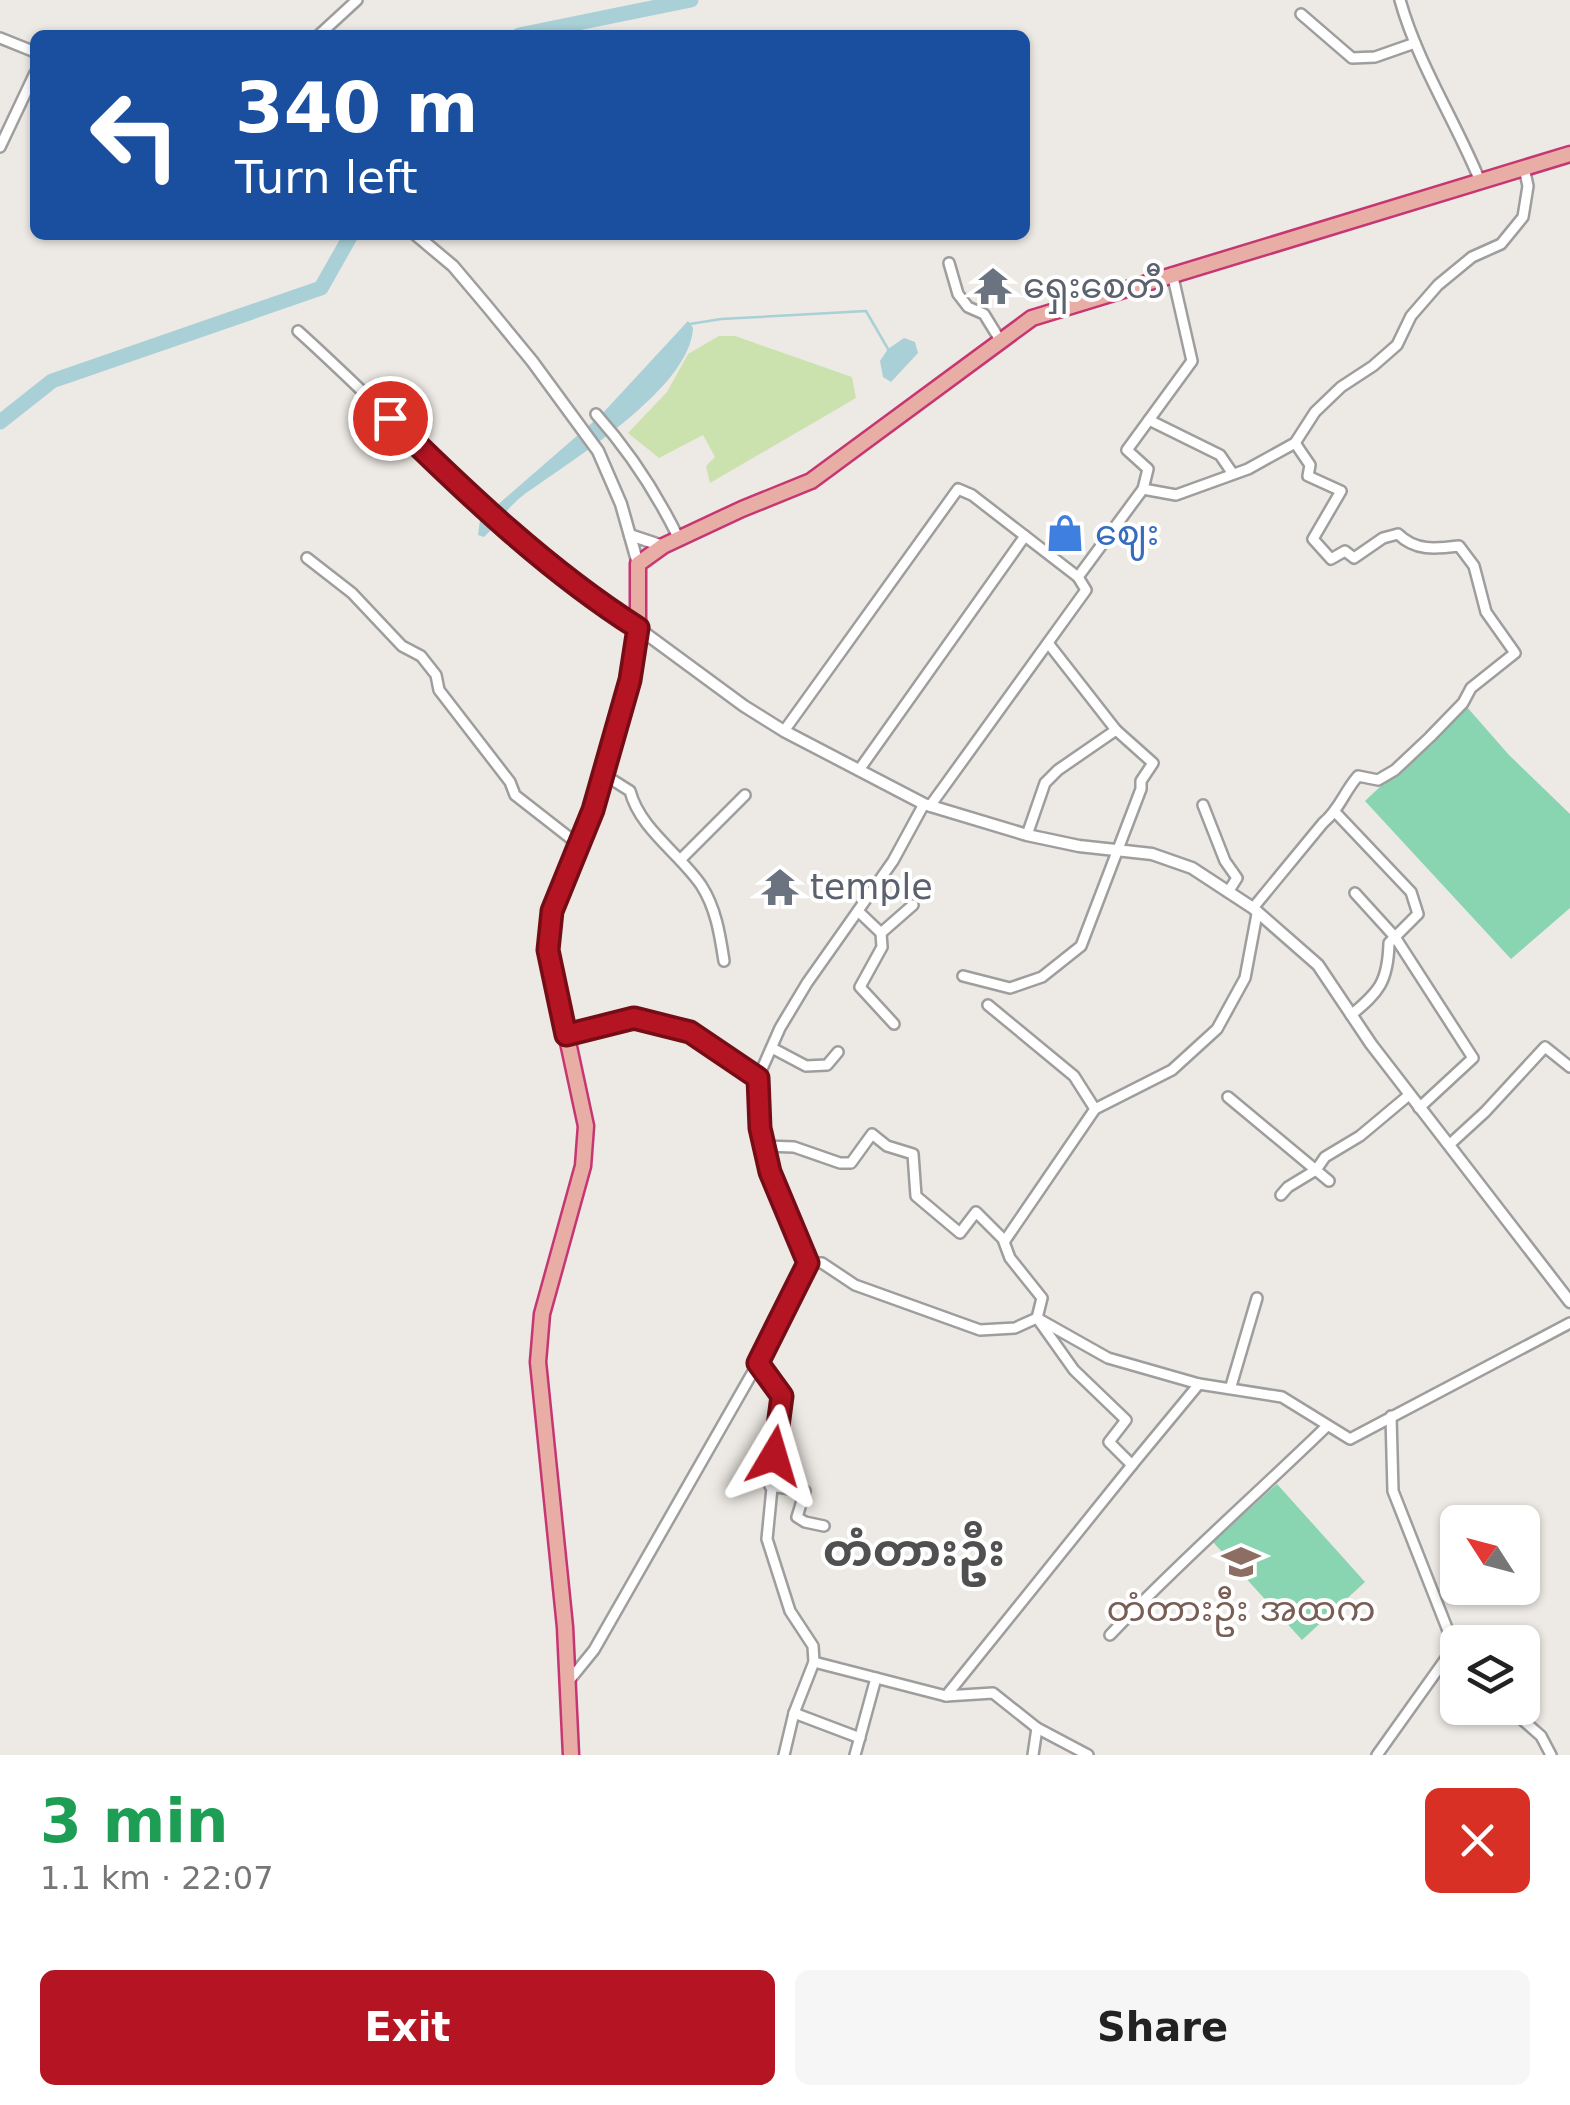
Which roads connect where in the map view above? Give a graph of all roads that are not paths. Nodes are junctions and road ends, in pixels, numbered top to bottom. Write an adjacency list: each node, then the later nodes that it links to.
1 (356, 0): 4 (street)
2 (1400, 0): 6 (street)
3 (1301, 14): 6 (street)
4 (324, 30)
5 (0, 38): 7 (street)
6 (1415, 43): 12 (street)
7 (30, 50)
8 (30, 84): 9 (street)
9 (0, 147)
10 (1570, 154): 11 (highway)
11 (1524, 168): 12 (highway); 20 (street)
12 (1480, 181): 15 (highway)
13 (421, 240): 23 (street)
14 (949, 263): 17 (street)
15 (1172, 274): 17 (highway); 19 (street)
16 (298, 331): 30 (street)
17 (1000, 340): 25 (highway)
18 (596, 414): 25 (street)
19 (1149, 420): 21 (street); 22 (street)
20 (1295, 443): 21 (street); 39 (street)
21 (1234, 474): 22 (street)
22 (1143, 490): 29 (street)
23 (630, 536): 26 (street); 28 (street)
24 (1026, 536): 29 (street); 33 (street); 34 (street)
25 (679, 538): 26 (highway)
26 (663, 546): 28 (highway)
27 (307, 558): 41 (street)
28 (638, 564): 30 (highway)
29 (1078, 577): 31 (street)
30 (638, 628): 33 (street); 35 (highway)
31 (1048, 644): 32 (street); 38 (street)
32 (1116, 730): 40 (street); 42 (street)
33 (784, 731): 34 (street)
34 (859, 770): 38 (street)
35 (603, 774): 41 (highway); 43 (street)
36 (746, 795): 43 (street)
37 (1203, 804): 44 (street)
38 (927, 805): 40 (street); 47 (street)
39 (1336, 812): 48 (street); 50 (street)
40 (1026, 835): 42 (street)
41 (579, 845): 56 (highway)
42 (1118, 851): 44 (street); 52 (street)
43 (680, 859): 51 (street)
44 (1228, 892): 48 (street)
45 (1355, 894): 50 (street)
46 (913, 905): 49 (street)
47 (858, 911): 49 (street); 57 (street)
48 (1255, 911): 54 (street); 63 (street)
49 (880, 933): 55 (street)
50 (1395, 937): 54 (street); 64 (street)
51 (724, 961)
52 (963, 976)
53 (988, 1005): 63 (street)
54 (1350, 1016): 61 (street)
55 (894, 1024)
56 (566, 1035): 60 (street); 89 (highway)
57 (772, 1048): 58 (street); 60 (street)
58 (838, 1052)
59 (1570, 1066): 65 (street)
60 (758, 1078): 66 (street)
61 (1409, 1095): 64 (street); 67 (street)
62 (1228, 1097): 67 (street)
63 (1095, 1108): 70 (street)
64 (1419, 1108): 65 (street)
65 (1448, 1145): 73 (street)
66 (764, 1146): 70 (street); 71 (street)
67 (1316, 1170): 68 (street); 69 (street)
68 (1329, 1181)
69 (1281, 1195)
70 (1005, 1240): 74 (street)
71 (808, 1263): 74 (street); 76 (street)
72 (1256, 1298): 78 (street)
73 (1570, 1302)
74 (1037, 1318): 77 (street); 81 (street)
75 (1570, 1323): 79 (street)
76 (758, 1363): 82 (street); 89 (street)
77 (1199, 1384): 78 (street); 81 (street)
78 (1230, 1386): 80 (street)
79 (1392, 1416): 80 (street); 84 (street)
80 (1327, 1426): 85 (street)
81 (1132, 1465): 90 (street)
82 (770, 1486): 83 (street); 86 (street)
83 (824, 1526)
84 (1445, 1625)
85 (1110, 1635)
86 (814, 1662): 88 (street); 91 (street)
87 (1440, 1673): 100 (street)
88 (876, 1678): 90 (street); 94 (street)
89 (568, 1682): 95 (highway)
90 (946, 1696): 93 (street)
91 (794, 1713): 94 (street); 96 (street)
92 (1528, 1725): 101 (street)
93 (1037, 1728): 98 (street); 99 (street)
94 (860, 1738): 97 (street)
95 (571, 1755)
96 (784, 1755)
97 (855, 1755)
98 (1033, 1755)
99 (1088, 1755)
100 (1378, 1755)
101 (1551, 1755)

